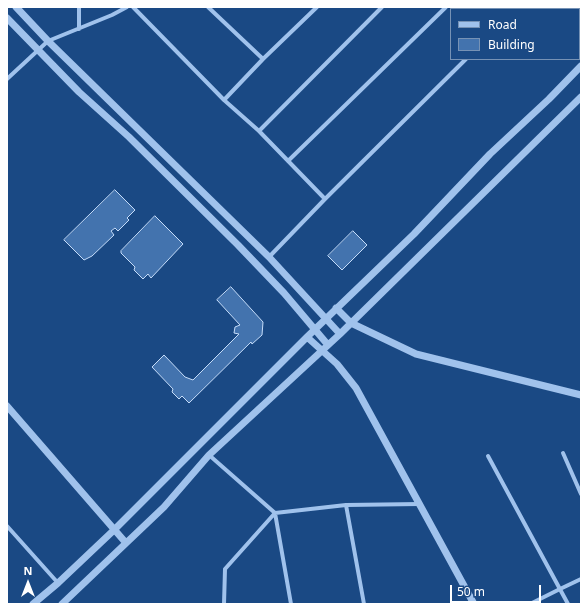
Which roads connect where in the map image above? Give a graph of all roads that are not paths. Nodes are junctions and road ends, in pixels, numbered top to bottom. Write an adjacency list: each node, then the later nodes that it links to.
1 (16, 7): 11 (street)
2 (79, 7): 10 (street)
3 (127, 7): 10 (street)
4 (133, 7): 18 (street)
5 (208, 7): 13 (street)
6 (317, 7): 13 (street)
7 (382, 7): 19 (street)
8 (446, 7): 20 (street)
9 (7, 18): 12 (street)
10 (79, 29): 11 (street)
11 (48, 41): 12 (street); 22 (street)
12 (38, 50): 16 (street); 26 (street)
13 (263, 58): 18 (street)
14 (465, 60): 21 (street)
15 (581, 66): 23 (street)
16 (7, 78)
17 (581, 97): 25 (street)
18 (224, 100): 19 (street)
19 (258, 131): 20 (street)
20 (288, 161): 21 (street)
21 (325, 199): 22 (street)
22 (269, 257): 24 (street)
23 (336, 308): 24 (street); 25 (street)
24 (326, 319): 26 (street); 27 (street)
25 (351, 323): 27 (street); 31 (street)
26 (314, 330): 28 (street); 29 (street)
27 (340, 334): 29 (street)
28 (307, 337): 30 (street); 41 (street)
29 (328, 345): 30 (street)
30 (321, 351): 34 (street); 37 (street)
31 (581, 395)
32 (7, 406): 41 (street)
33 (563, 453): 36 (street)
34 (209, 455): 39 (street); 42 (street)
35 (488, 456): 45 (street)
36 (581, 494)
37 (420, 504): 38 (street); 51 (street)
38 (346, 505): 39 (street); 50 (street)
39 (276, 513): 48 (street); 49 (street)
40 (7, 526): 44 (street)
41 (114, 530): 42 (street); 44 (street)
42 (126, 543): 47 (street)
43 (581, 580): 45 (street)
44 (58, 583): 46 (street)
45 (560, 589): 52 (street); 53 (street)
46 (34, 604)
47 (62, 604)
48 (224, 604)
49 (291, 604)
50 (364, 604)
51 (474, 604)
52 (530, 604)
53 (568, 604)

